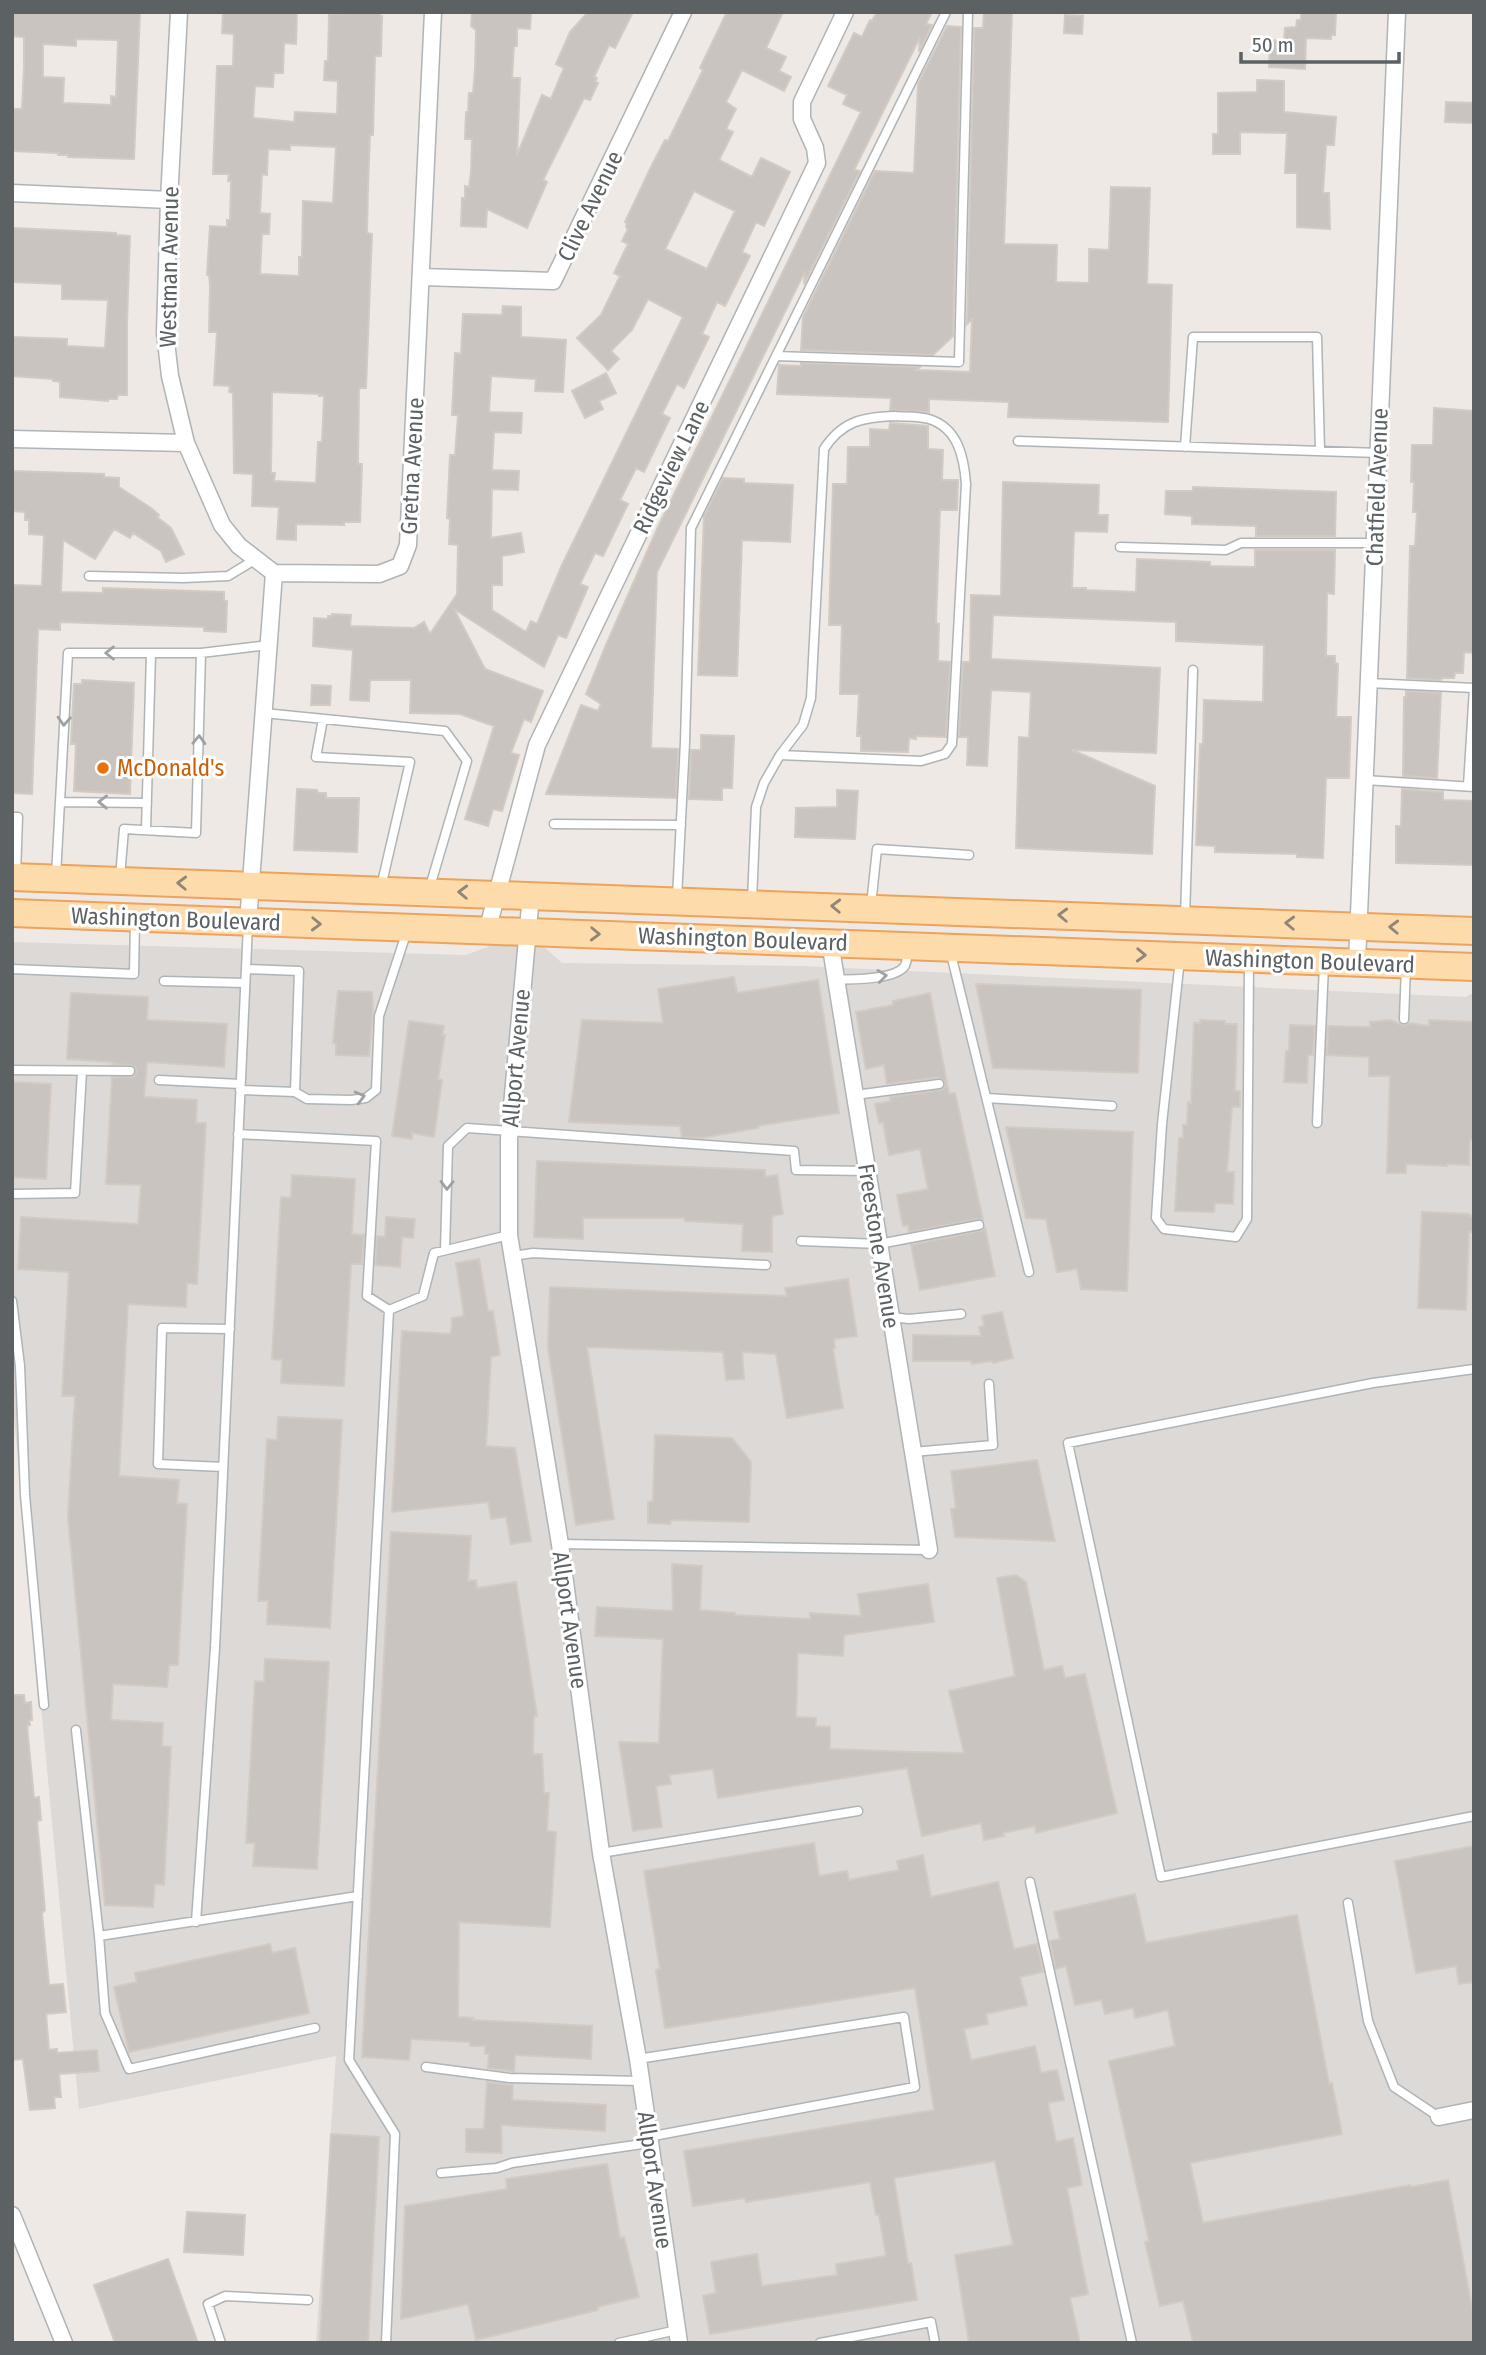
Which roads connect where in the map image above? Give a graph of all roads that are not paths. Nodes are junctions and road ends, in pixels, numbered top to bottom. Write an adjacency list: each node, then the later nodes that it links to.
1 (179, 12): 9 (street, Westman Avenue)
2 (433, 12): 10 (street, Gretna Avenue)
3 (683, 12): 10 (street, Clive Avenue)
4 (845, 12): 46 (street, Ridgeview Lane)
5 (946, 12): 11 (lane)
6 (968, 12): 11 (lane)
7 (1397, 12): 17 (street, Chatfield Avenue)
8 (12, 193): 9 (street)
9 (169, 200): 14 (street, Westman Avenue)
10 (422, 277): 21 (street, Gretna Avenue)
11 (776, 356): 37 (lane)
12 (12, 439): 14 (street)
13 (1018, 441): 15 (lane)
14 (186, 443): 20 (street, Westman Avenue)
15 (1185, 447): 16 (lane); 16 (lane)
16 (1320, 451): 17 (lane)
17 (1379, 453): 18 (street, Chatfield Avenue)
18 (1375, 543): 19 (lane); 27 (street, Chatfield Avenue)
19 (1120, 547)
20 (256, 559): 21 (street, Westman Avenue); 22 (lane)
21 (274, 573): 23 (street)
22 (89, 576)
23 (268, 645): 25 (lane); 28 (street)
24 (152, 653): 25 (lane); 33 (lane, one-way to 33); 34 (lane)
25 (201, 653): 38 (lane, one-way to 25)
26 (1193, 670): 53 (lane)
27 (1369, 683): 31 (street, Chatfield Avenue); 32 (lane)
28 (264, 713): 29 (lane); 43 (street)
29 (323, 719): 44 (lane); 45 (lane)
30 (780, 755): 30 (lane); 49 (lane)
31 (1365, 780): 32 (lane); 55 (street, Chatfield Avenue)
32 (1471, 786)
33 (60, 802): 34 (lane, one-way to 33); 41 (lane)
34 (147, 803): 38 (lane)
35 (12, 817): 40 (lane)
36 (554, 824): 37 (lane)
37 (681, 825): 48 (lane)
38 (146, 830): 42 (lane)
39 (969, 855): 50 (lane)
40 (14, 877): 41 (main road, Washington Boulevard)
41 (55, 878): 42 (main road, Washington Boulevard)
42 (120, 880): 43 (main road, Washington Boulevard, one-way to 42)
43 (251, 885): 44 (main road, Washington Boulevard); 54 (street)
44 (380, 889): 45 (main road, Washington Boulevard)
45 (429, 891): 46 (main road, Washington Boulevard, one-way to 45)
46 (497, 894): 47 (main road, Washington Boulevard); 58 (street, Ridgeview Lane)
47 (531, 895): 48 (main road, Washington Boulevard); 59 (street, Allport Avenue)
48 (677, 901): 49 (main road, Washington Boulevard)
49 (752, 903): 50 (main road, Washington Boulevard, one-way to 49)
50 (871, 908): 53 (main road, Washington Boulevard, one-way to 50)
51 (12, 913): 52 (main road, Washington Boulevard)
52 (135, 918): 54 (main road, Washington Boulevard); 69 (lane)
53 (1185, 919): 55 (main road, Washington Boulevard, one-way to 53)
54 (248, 922): 56 (main road, Washington Boulevard, one-way to 56); 70 (lane)
55 (1359, 926): 57 (main road, Washington Boulevard, one-way to 55); 66 (street, Chatfield Avenue)
56 (408, 928): 58 (main road, Washington Boulevard); 81 (lane, one-way to 56)
57 (1474, 930)
58 (487, 931): 59 (main road, Washington Boulevard)
59 (527, 932): 60 (main road, Washington Boulevard, one-way to 60); 86 (street, Allport Avenue)
60 (830, 942): 61 (main road, Washington Boulevard); 71 (street, Freestone Avenue)
61 (908, 946): 62 (main road, Washington Boulevard); 71 (lane, one-way to 61)
62 (950, 947): 63 (main road, Washington Boulevard, one-way to 63); 83 (lane)
63 (1181, 956): 64 (main road, Washington Boulevard); 64 (lane)
64 (1249, 959): 65 (main road, Washington Boulevard)
65 (1324, 962): 66 (main road, Washington Boulevard); 85 (lane)
66 (1357, 962): 67 (main road, Washington Boulevard)
67 (1406, 965): 68 (main road, Washington Boulevard); 74 (lane)
68 (1474, 967)
69 (12, 969)
70 (246, 969): 73 (lane); 81 (lane)
71 (836, 980): 82 (street, Freestone Avenue)
72 (164, 981): 73 (lane)
73 (245, 983): 80 (lane)
74 (1404, 1019)
75 (12, 1070): 76 (lane)
76 (82, 1071): 77 (lane); 89 (lane)
77 (130, 1071)
78 (159, 1080): 80 (lane)
79 (939, 1084): 82 (lane)
80 (240, 1087): 81 (lane); 87 (lane)
81 (295, 1092)
82 (855, 1096): 88 (street, Freestone Avenue)
83 (987, 1098): 84 (lane); 97 (lane)
84 (1112, 1106)
85 (1317, 1123)
86 (510, 1132): 88 (lane); 91 (street, Allport Avenue); 94 (lane, one-way to 94)
87 (238, 1134): 99 (lane); 102 (lane)
88 (867, 1171): 93 (street, Freestone Avenue)
89 (12, 1194)
90 (979, 1225): 93 (lane)
91 (509, 1235): 94 (lane); 95 (street, Allport Avenue)
92 (802, 1241): 93 (lane)
93 (879, 1244): 101 (street, Freestone Avenue)
94 (445, 1250): 99 (lane)
95 (513, 1256): 96 (lane); 107 (street, Allport Avenue)
96 (766, 1265)
97 (1029, 1272)
98 (12, 1301): 109 (lane)
99 (389, 1310): 115 (lane)
100 (961, 1314): 101 (lane)
101 (891, 1317): 105 (street, Freestone Avenue)
102 (230, 1329): 106 (lane); 106 (lane)
103 (1474, 1369): 112 (lane)
104 (989, 1384): 105 (lane)
105 (913, 1452): 108 (street, Freestone Avenue)
106 (223, 1466): 117 (lane)
107 (560, 1545): 108 (lane); 113 (street, Allport Avenue)
108 (929, 1550)
109 (44, 1705)
110 (76, 1730): 118 (lane)
111 (858, 1811): 113 (lane)
112 (1474, 1816)
113 (601, 1853): 120 (street, Allport Avenue)
114 (1030, 1882): 136 (lane)
115 (358, 1896): 117 (lane); 132 (lane)
116 (1348, 1903): 124 (lane)
117 (196, 1922): 118 (lane)
118 (99, 1936): 119 (lane)
119 (315, 2028)
120 (638, 2059): 122 (street, Allport Avenue); 125 (lane)
121 (426, 2067): 122 (lane)
122 (640, 2081): 125 (street, Allport Avenue)
123 (1474, 2110): 124 (street)
124 (1438, 2117)
125 (648, 2140): 126 (lane); 129 (street, Allport Avenue)
126 (441, 2173)
127 (12, 2215): 130 (street)
128 (308, 2300): 131 (lane)
129 (678, 2336): 133 (lane)
130 (64, 2343)
131 (221, 2343)
132 (386, 2343)
133 (619, 2343)
134 (820, 2343): 135 (lane)
135 (935, 2343)
136 (1132, 2343)

